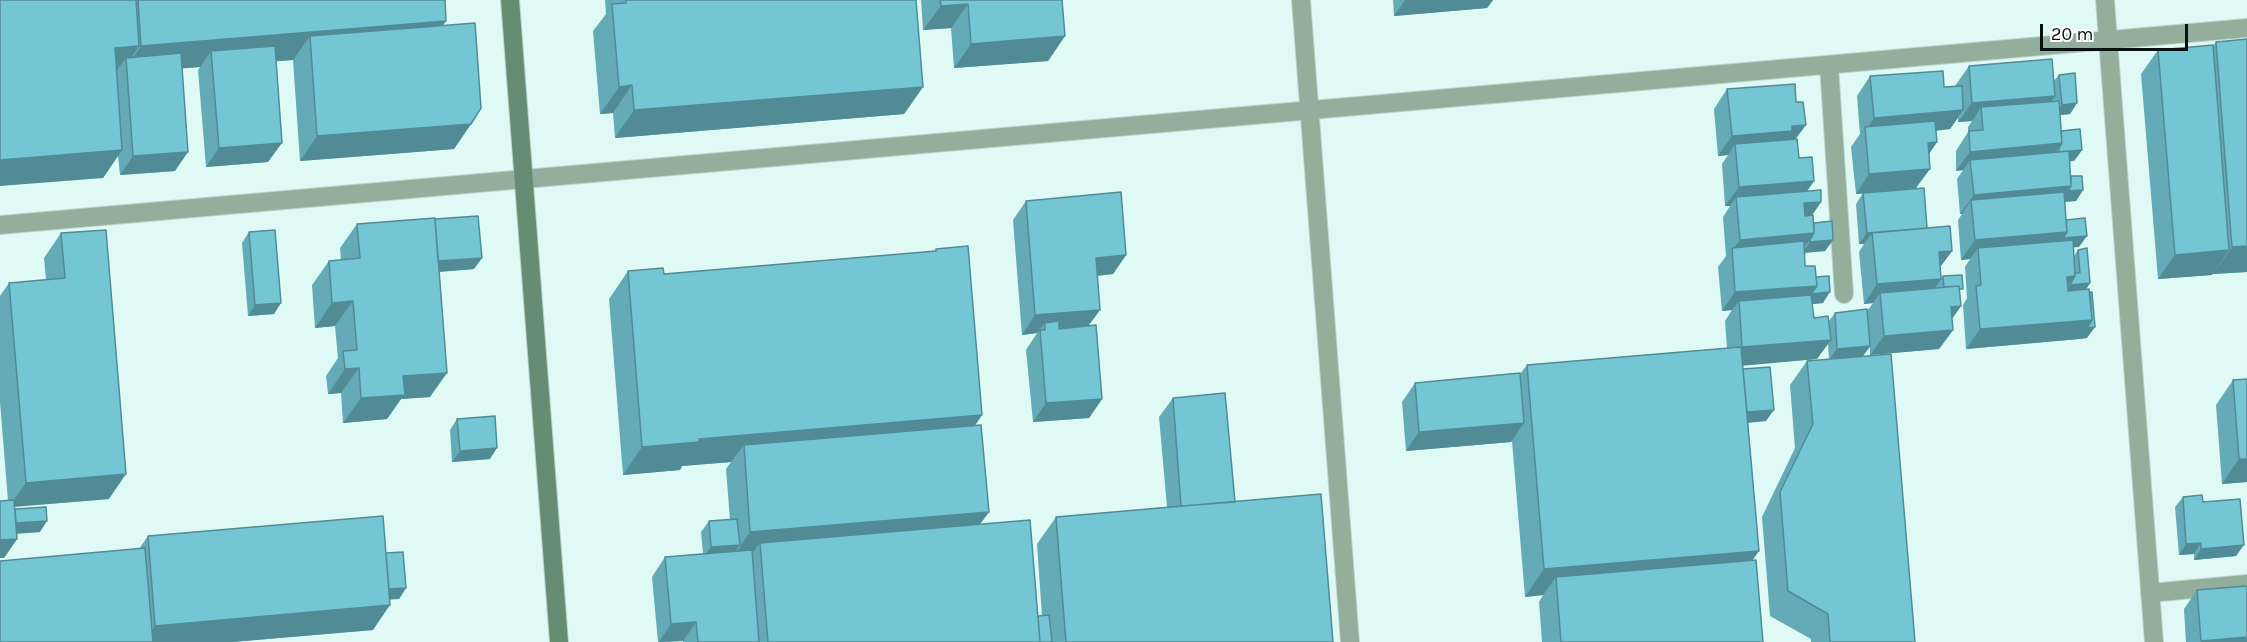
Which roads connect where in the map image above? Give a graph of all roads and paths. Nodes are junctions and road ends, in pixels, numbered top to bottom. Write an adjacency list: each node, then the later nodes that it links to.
1 (510, 0): 8 (street)
2 (1301, 0): 7 (street)
3 (2105, 0): 5 (street)
4 (2247, 28): 5 (street)
5 (2108, 40): 6 (street); 12 (street)
6 (1829, 65): 7 (street); 10 (street)
7 (1310, 110): 8 (street); 14 (street)
8 (524, 179): 9 (street); 13 (street)
9 (0, 225)
10 (1844, 294)
11 (2247, 584): 12 (street)
12 (2150, 593): 15 (street)
13 (559, 642)
14 (1350, 642)
15 (2154, 642)

